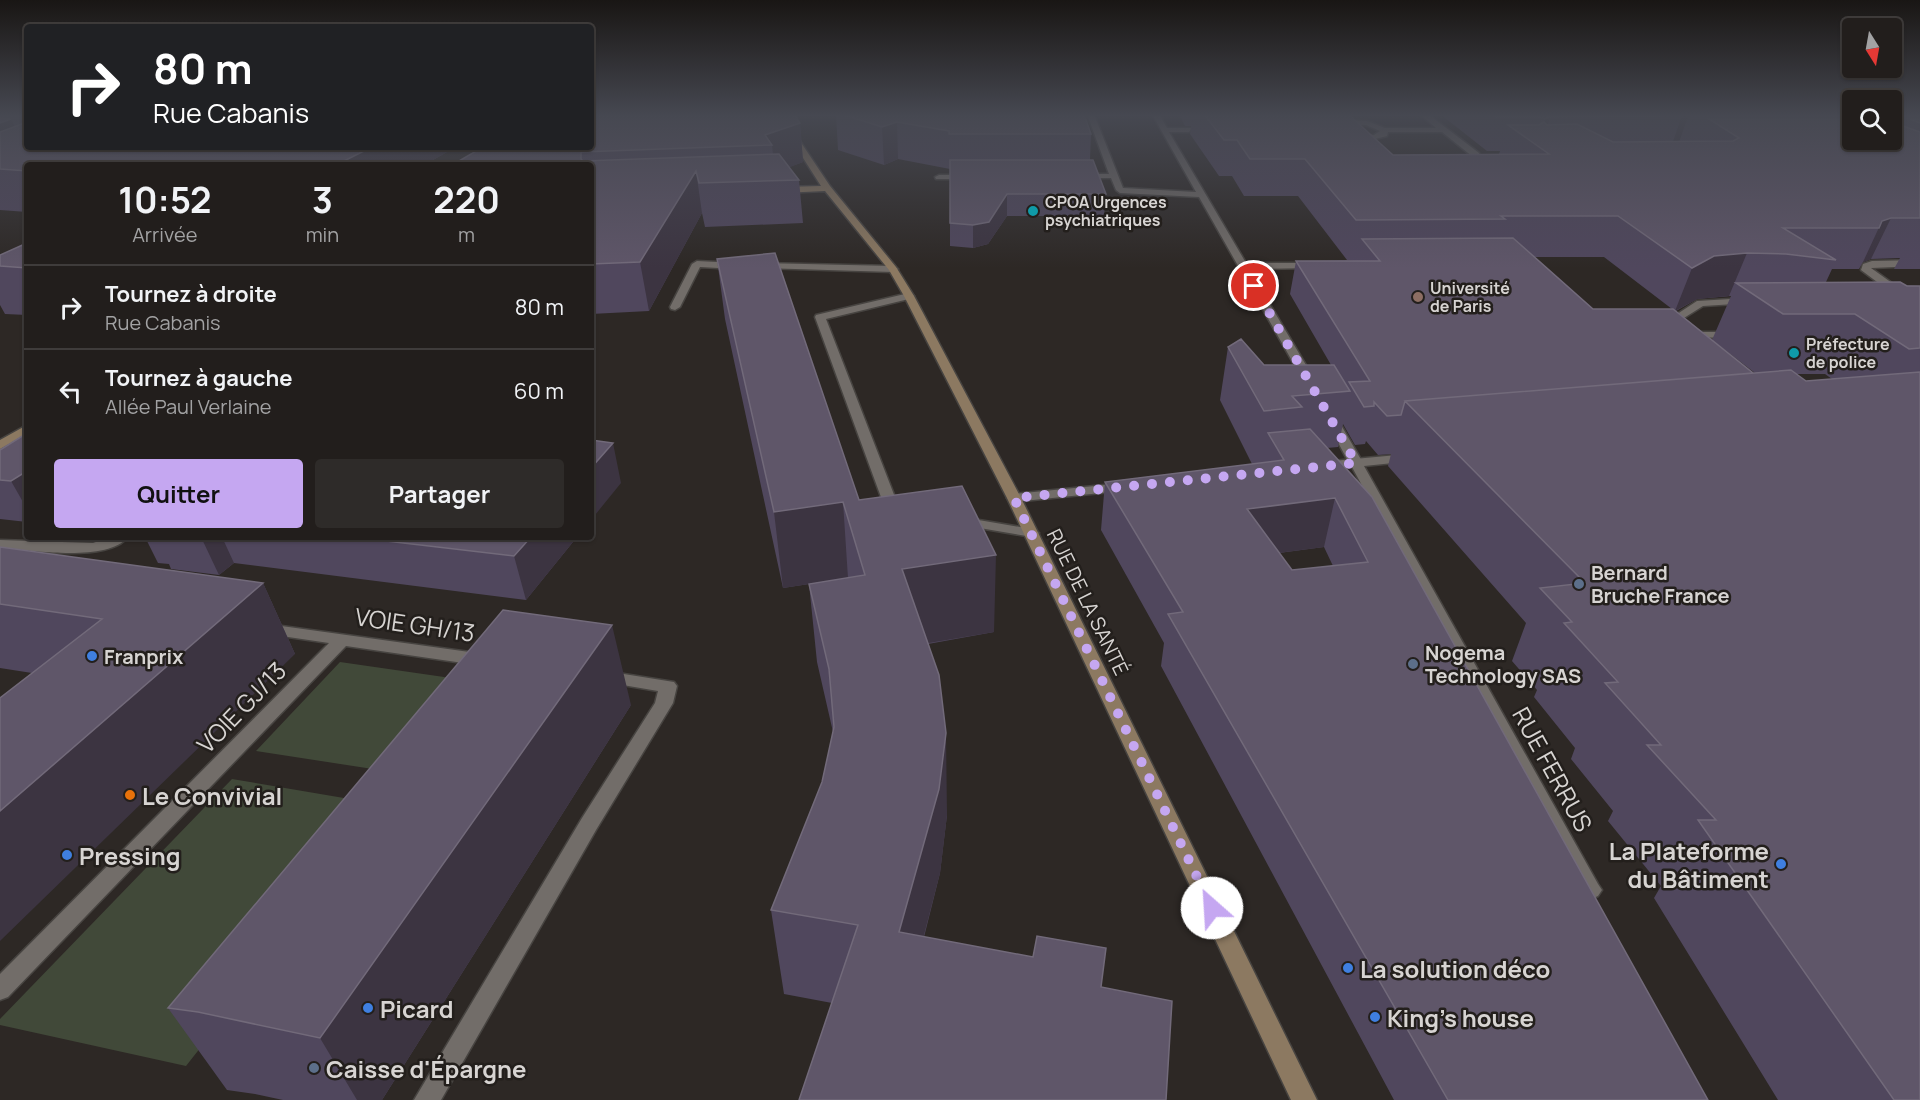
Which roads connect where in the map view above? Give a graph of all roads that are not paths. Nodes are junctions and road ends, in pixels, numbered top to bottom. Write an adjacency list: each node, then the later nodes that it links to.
1 (811, 165): 8 (street, RUE DE LA SANTÉ)
2 (1110, 165): 5 (street)
3 (1185, 165): 10 (street)
4 (1070, 176): 5 (street)
5 (1114, 176): 10 (street)
6 (939, 177): 7 (street)
7 (975, 177)
8 (827, 188): 9 (street); 16 (street, RUE DE LA SANTÉ)
9 (778, 190)
10 (1201, 195): 15 (street)
11 (1920, 263): 20 (street)
12 (1326, 265): 15 (street)
13 (744, 266): 19 (street)
14 (755, 266): 16 (street)
15 (1243, 266): 24 (street)
16 (893, 269): 17 (street, RUE DE LA SANTÉ)
17 (909, 296): 32 (street, RUE DE LA SANTÉ); 33 (street)
18 (1757, 302): 23 (street)
19 (675, 307)
20 (1920, 314)
21 (1908, 321): 22 (street)
22 (1920, 322)
23 (1743, 335)
24 (1318, 396)
25 (1324, 406): 29 (street, RUE FERRUS)
26 (24, 431): 27 (street)
27 (0, 445)
28 (1416, 458): 29 (street)
29 (1356, 463): 30 (street); 42 (street, RUE FERRUS)
30 (1312, 467)
31 (1139, 485): 32 (street)
32 (1014, 498): 35 (street, RUE DE LA SANTÉ)
33 (915, 513)
34 (950, 519): 35 (street)
35 (1032, 533): 45 (street, RUE DE LA SANTÉ)
36 (115, 540): 37 (street)
37 (0, 544)
38 (249, 626): 39 (street, VOIE GH/13)
39 (342, 640): 40 (street, VOIE GH/13); 43 (street, VOIE GJ/13)
40 (505, 663)
41 (586, 674): 44 (street)
42 (1597, 902)
43 (0, 990)
44 (427, 1100)
45 (1304, 1100)

